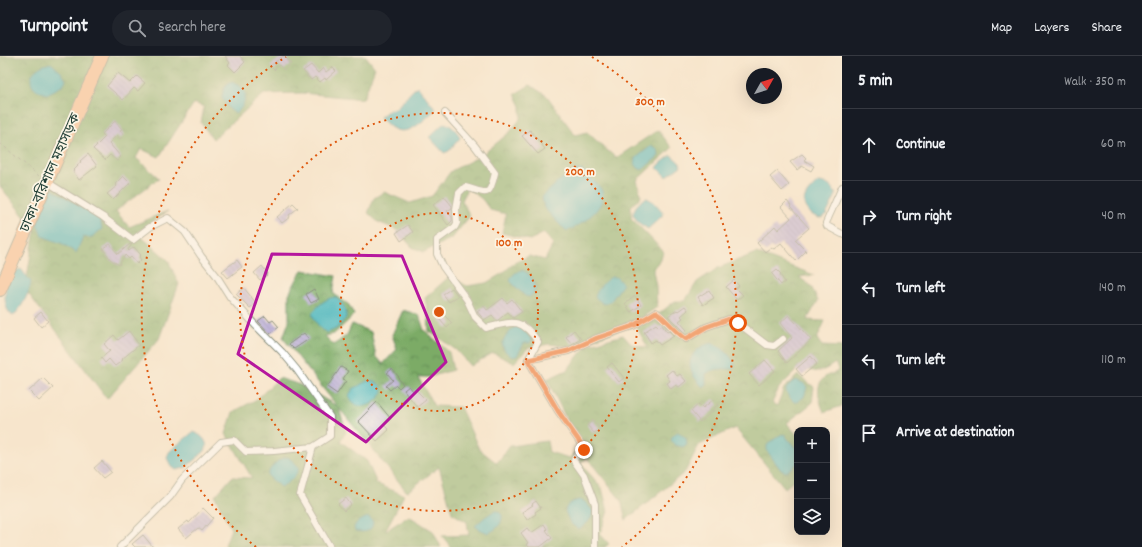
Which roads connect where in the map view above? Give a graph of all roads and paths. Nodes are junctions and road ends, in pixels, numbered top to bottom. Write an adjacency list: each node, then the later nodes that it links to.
1 (102, 56): 4 (highway, ঢাকা-বরিশাল মহাসড়ক)
2 (445, 113): 9 (street)
3 (0, 143): 4 (path)
4 (47, 182): 7 (highway, ঢাকা-বরিশাল মহাসড়ক); 10 (street)
5 (842, 187): 6 (street)
6 (842, 234)
7 (0, 290)
8 (783, 339): 9 (street)
9 (528, 360): 13 (street)
10 (313, 447): 11 (street); 12 (street)
11 (120, 547)
12 (330, 547)
13 (594, 547)

